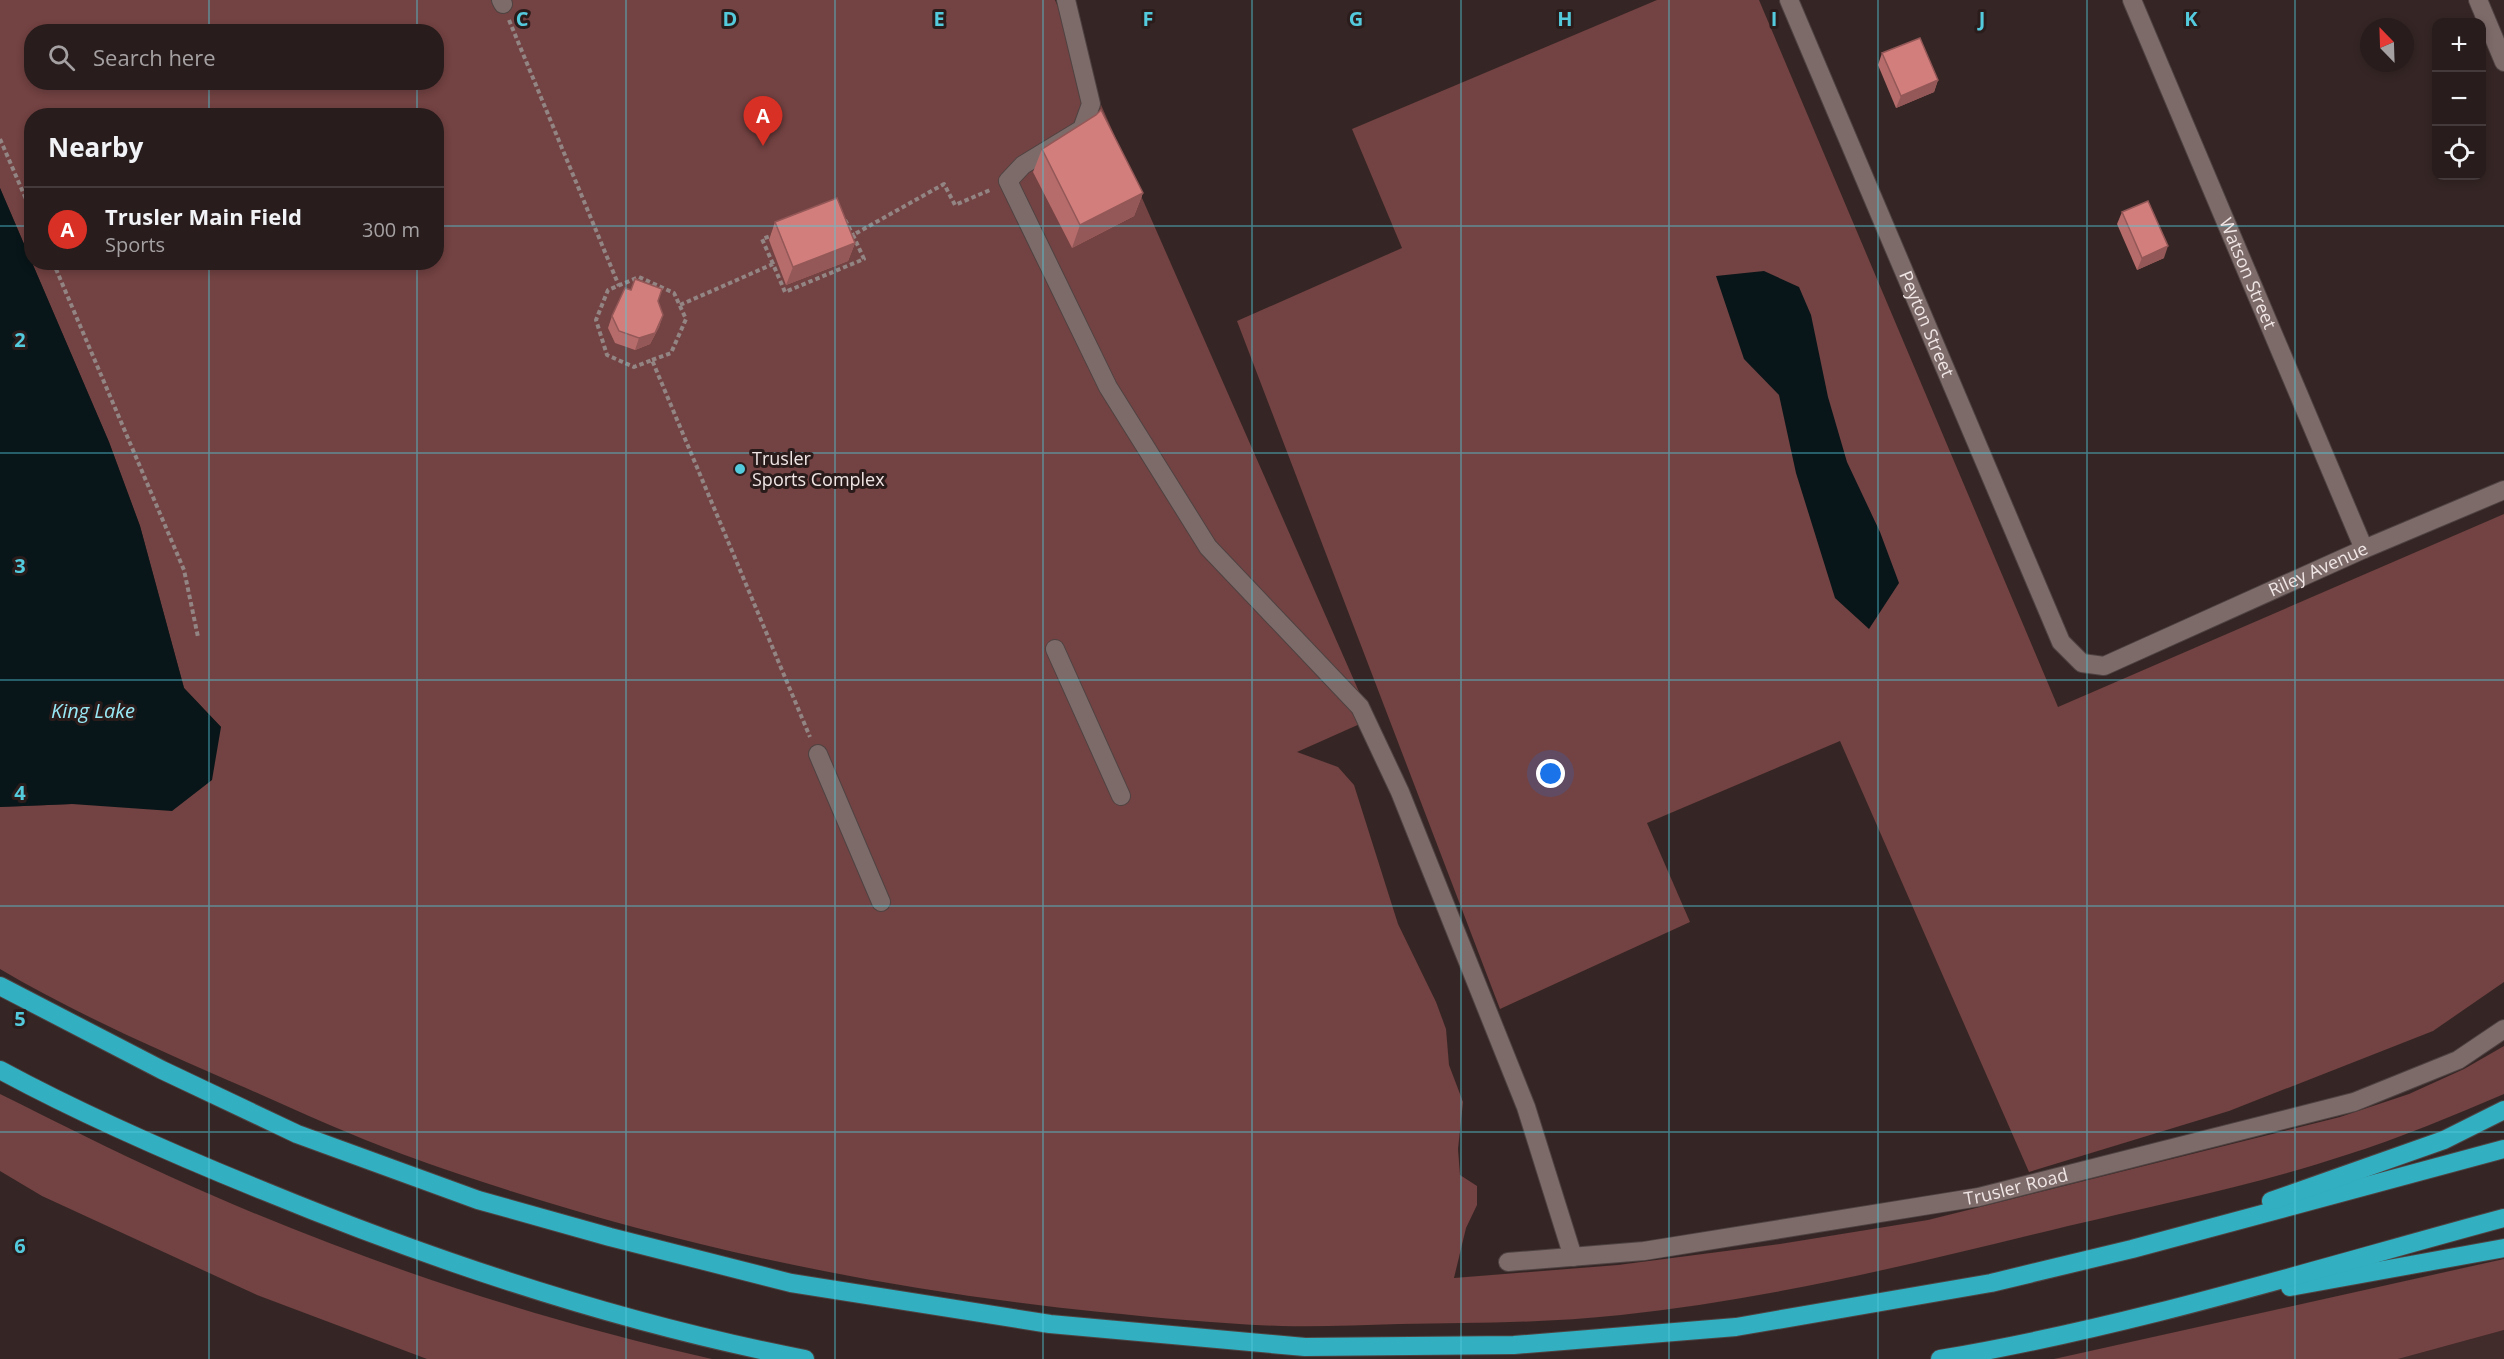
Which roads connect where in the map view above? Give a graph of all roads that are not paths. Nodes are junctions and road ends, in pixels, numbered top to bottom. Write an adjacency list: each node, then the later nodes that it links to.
1 (1066, 0): 21 (street)
2 (1790, 0): 8 (street, Peyton Street)
3 (2132, 0): 7 (street, Watson Street)
4 (2478, 0): 5 (street)
5 (2504, 62)
6 (2504, 490): 7 (street, Riley Avenue)
7 (2364, 549): 8 (street, Riley Avenue)
8 (2067, 648)
9 (1055, 649): 11 (street)
10 (818, 754): 12 (street)
11 (1121, 796)
12 (881, 902)
13 (0, 986): 20 (highway)
14 (2504, 1029): 21 (street, Trusler Road)
15 (0, 1070): 24 (highway)
16 (2504, 1110): 20 (highway)
17 (2504, 1149): 20 (highway)
18 (2504, 1218): 23 (highway)
19 (2504, 1248): 23 (highway)
20 (2132, 1249)
21 (1573, 1257): 22 (street, Trusler Road)
22 (1508, 1262)
23 (2168, 1309): 25 (highway)
24 (805, 1359)
25 (1940, 1359)

